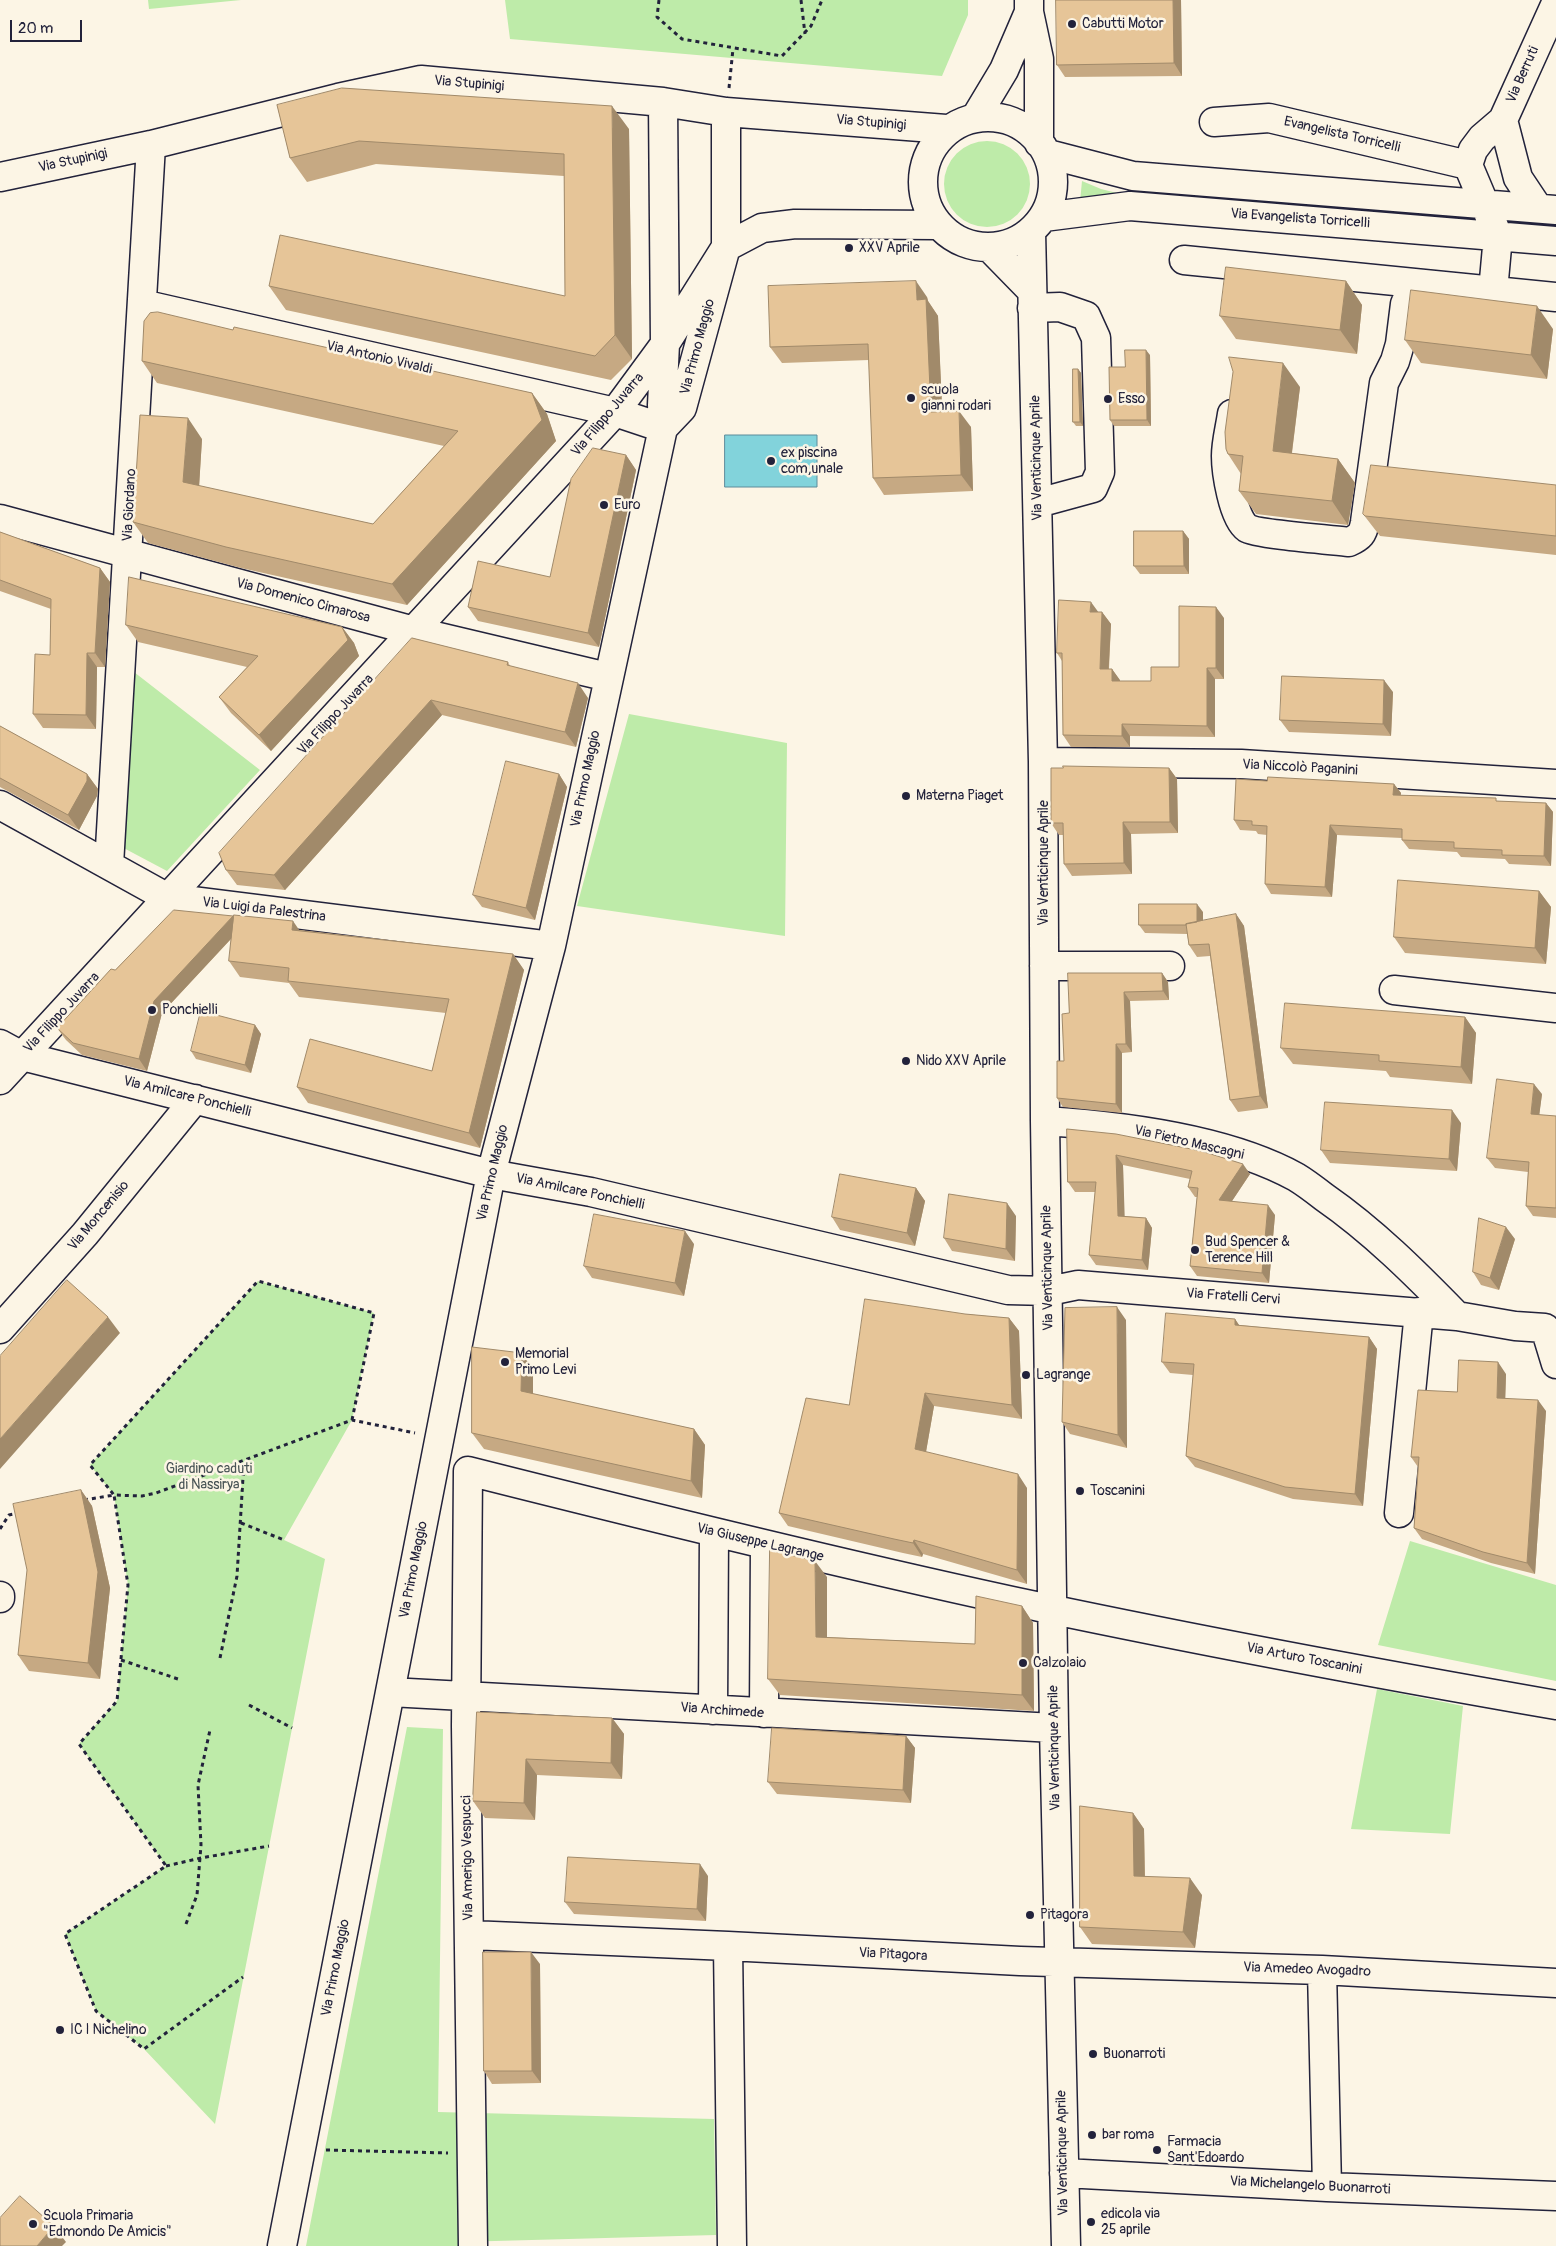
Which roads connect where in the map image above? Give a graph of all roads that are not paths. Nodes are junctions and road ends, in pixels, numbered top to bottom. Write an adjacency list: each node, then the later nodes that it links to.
1 (1556, 3): 6 (street, Via Berruti)
2 (1029, 6): 5 (street); 10 (street)
3 (663, 102): 4 (street, Via Stupinigi); 9 (street, Via Stupinigi); 29 (street, Via Filippo Juvarra)
4 (726, 112): 8 (street, Via Stupinigi); 21 (street, Via Primo Maggio)
5 (977, 116): 8 (street); 10 (street)
6 (1503, 120): 11 (street, Via Berruti); 13 (street, Via Berruti)
7 (1214, 122): 11 (street, Evangelista Torricelli)
8 (946, 129): 18 (street)
9 (151, 145): 12 (street, Via Stupinigi); 28 (street, Via Giordano)
10 (1043, 148): 14 (street); 17 (street)
11 (1469, 163): 13 (street, Evangelista Torricelli); 14 (street, Via Berruti); 15 (street)
12 (0, 177)
13 (1518, 178): 16 (street, Via Berruti)
14 (1436, 200): 15 (street)
15 (1483, 204): 16 (street); 19 (street)
16 (1547, 209)
17 (1038, 224): 19 (street, Via Evangelista Torricelli); 22 (street); 27 (street, Via Venticinque Aprile)
18 (937, 225): 21 (street); 22 (street)
19 (1498, 236): 20 (street, Via Evangelista Torricelli); 25 (street)
20 (1556, 240)
21 (726, 247): 29 (street, Via Filippo Juvarra); 32 (street, Via Primo Maggio)
22 (990, 248): 27 (street)
23 (1184, 260): 24 (street)
24 (1414, 283): 25 (street); 30 (street)
25 (1493, 291): 26 (street)
26 (1556, 297)
27 (1032, 299): 33 (street, Via Venticinque Aprile); 33 (street)
28 (142, 304): 31 (street, Via Antonio Vivaldi); 35 (street, Via Giordano)
29 (665, 344): 31 (street, Via Filippo Juvarra); 32 (street, Via Filippo Juvarra)
30 (1234, 393)
31 (615, 412): 32 (street, Via Antonio Vivaldi); 36 (street, Via Filippo Juvarra)
32 (663, 428): 37 (street, Via Primo Maggio)
33 (1038, 503): 38 (street, Via Venticinque Aprile)
34 (0, 519): 35 (street, Via Domenico Cimarosa)
35 (127, 555): 36 (street, Via Domenico Cimarosa); 41 (street, Via Giordano)
36 (414, 631): 37 (street, Via Domenico Cimarosa); 42 (street, Via Filippo Juvarra)
37 (608, 677): 43 (street, Via Primo Maggio)
38 (1043, 762): 39 (street, Via Niccolò Paganini); 44 (street, Via Venticinque Aprile)
39 (1556, 784)
40 (0, 805): 41 (street, Via Luigi da Palestrina)
41 (109, 865): 42 (street, Via Luigi da Palestrina)
42 (168, 898): 43 (street, Via Luigi da Palestrina); 48 (street, Via Filippo Juvarra)
43 (551, 946): 52 (street, Via Primo Maggio)
44 (1044, 966): 45 (street); 51 (street, Via Venticinque Aprile)
45 (1170, 966)
46 (1394, 990): 47 (street)
47 (1556, 1008)
48 (11, 1050): 49 (street, Via Filippo Juvarra); 50 (street, Via Amilcare Ponchielli)
49 (0, 1080)
50 (195, 1099): 52 (street, Via Amilcare Ponchielli); 57 (street, Via Moncenisio)
51 (1045, 1121): 53 (street, Via Venticinque Aprile); 55 (street, Via Pietro Mascagni)
52 (491, 1174): 53 (street, Via Amilcare Ponchielli); 64 (street, Via Primo Maggio)
53 (1048, 1291): 54 (street, Via Fratelli Cervi); 63 (street, Via Venticinque Aprile)
54 (1419, 1312): 55 (street, Via Fratelli Cervi); 60 (street)
55 (1457, 1316): 56 (street, Via Fratelli Cervi)
56 (1551, 1323): 58 (street, Via Fratelli Cervi)
57 (0, 1329)
58 (1556, 1364)
59 (468, 1471): 61 (street, Via Giuseppe Lagrange); 65 (street, Via Amerigo Vespucci)
60 (1399, 1513)
61 (714, 1533): 62 (street, Via Giuseppe Lagrange); 67 (street)
62 (764, 1545): 63 (street, Via Giuseppe Lagrange); 68 (street)
63 (1053, 1610): 66 (street, Via Arturo Toscanini); 69 (street, Via Venticinque Aprile)
64 (390, 1692): 65 (street, Via Archimede); 78 (street, Via Primo Maggio)
65 (466, 1697): 67 (street, Via Archimede); 70 (street, Via Amerigo Vespucci)
66 (1556, 1706)
67 (713, 1710): 68 (street, Via Archimede)
68 (764, 1713): 69 (street, Via Archimede)
69 (1054, 1728): 72 (street, Via Venticinque Aprile)
70 (470, 1935): 71 (street, Via Pitagora); 79 (street, Via Amerigo Vespucci)
71 (728, 1946): 72 (street, Via Pitagora); 80 (street)
72 (1059, 1962): 73 (street, Via Amedeo Avogadro); 75 (street, Via Venticinque Aprile)
73 (1322, 1970): 74 (street, Via Amedeo Avogadro); 76 (street)
74 (1556, 1983)
75 (1064, 2173): 76 (street, Via Michelangelo Buonarroti); 81 (street, Via Venticinque Aprile)
76 (1327, 2187): 77 (street, Via Michelangelo Buonarroti)
77 (1556, 2196)
78 (282, 2246)
79 (473, 2246)
80 (732, 2246)
81 (1066, 2246)

